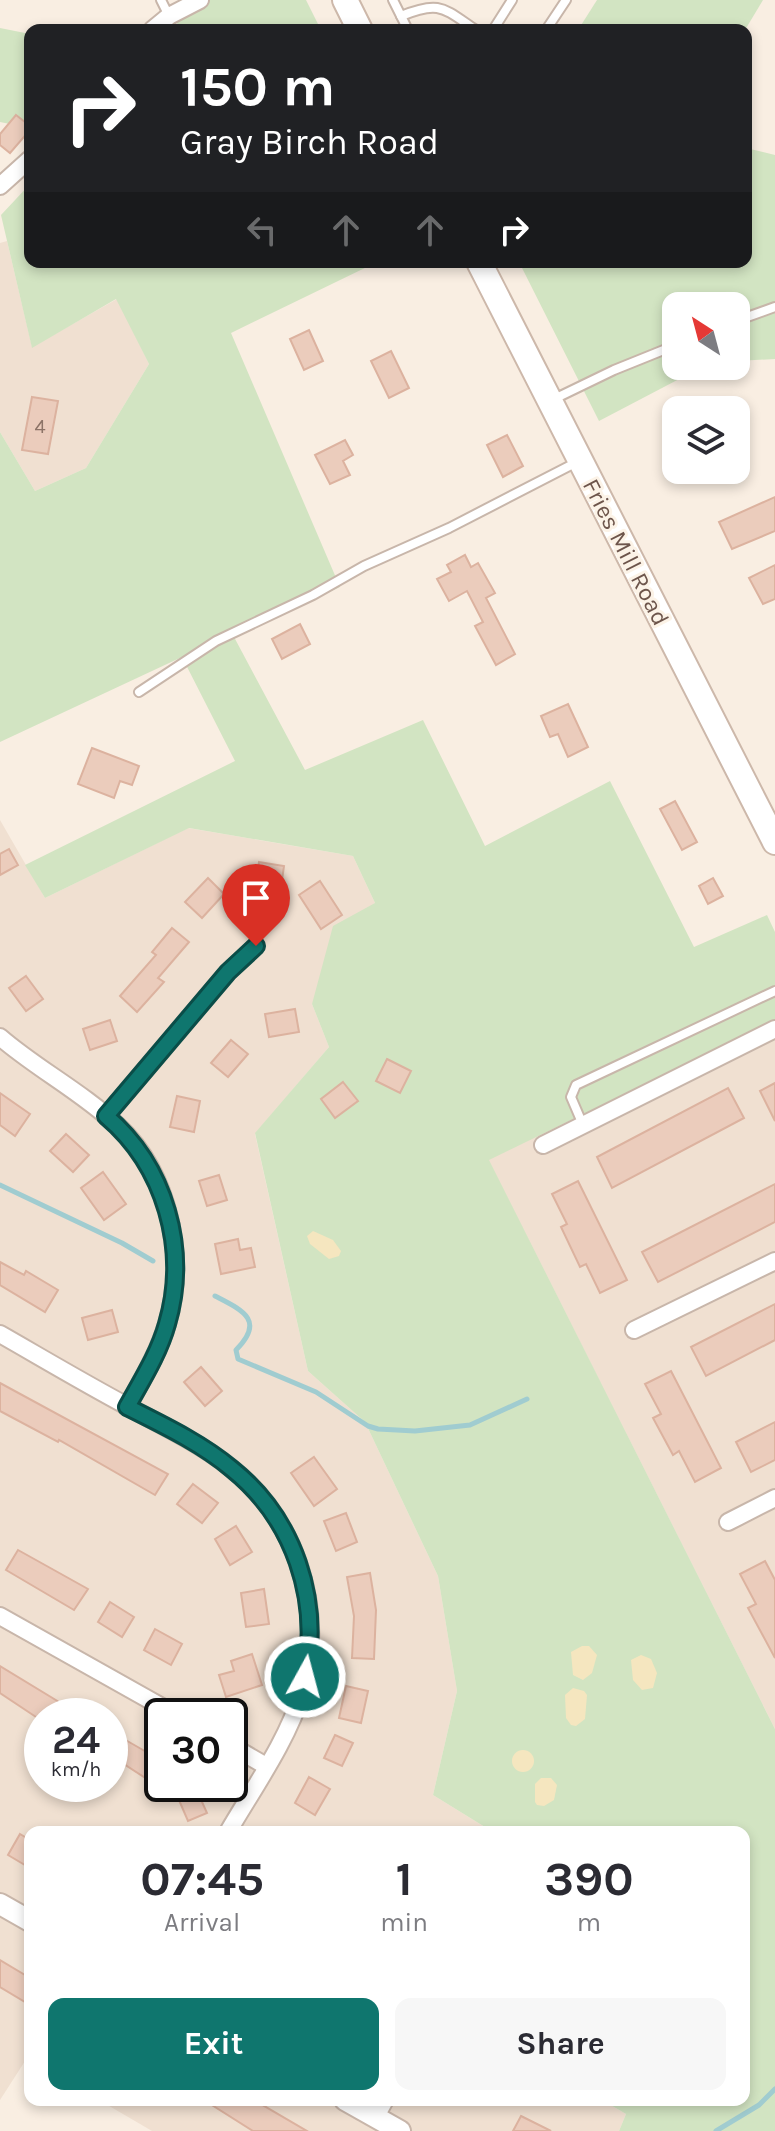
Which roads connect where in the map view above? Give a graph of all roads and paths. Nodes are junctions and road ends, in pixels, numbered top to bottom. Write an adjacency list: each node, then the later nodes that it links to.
1 (161, 0): 7 (lane)
2 (200, 0): 7 (street)
3 (345, 0): 10 (main road)
4 (393, 0): 8 (lane)
5 (512, 0): 13 (lane)
6 (566, 0): 14 (lane)
7 (169, 16): 9 (street)
8 (401, 16): 11 (lane); 12 (lane)
9 (159, 24)
10 (357, 24)
11 (405, 24)
12 (466, 24)
13 (497, 24)
14 (550, 24)
15 (24, 164): 16 (street)
16 (0, 186)
17 (482, 268): 21 (main road, Fries Mill Road)
18 (775, 307): 19 (lane)
19 (750, 316)
20 (662, 351): 21 (lane)
21 (550, 401): 22 (main road, Fries Mill Road)
22 (579, 460): 23 (lane); 24 (main road, Fries Mill Road)
23 (139, 692)
24 (775, 842)
25 (256, 946): 29 (street)
26 (775, 991): 30 (lane)
27 (775, 1029): 30 (street)
28 (0, 1037): 29 (street)
29 (106, 1116): 35 (street)
30 (583, 1125): 31 (street)
31 (543, 1145)
32 (775, 1261): 33 (street)
33 (634, 1330)
34 (0, 1334): 35 (street)
35 (127, 1407): 41 (street)
36 (775, 1498): 37 (street)
37 (728, 1522)
38 (0, 1616): 39 (street)
39 (146, 1698)
40 (248, 1756): 41 (street)
41 (266, 1766): 42 (street)
42 (231, 1826)
43 (0, 1904): 44 (street)
44 (24, 1918)
45 (380, 2109): 46 (street)
46 (400, 2131)

